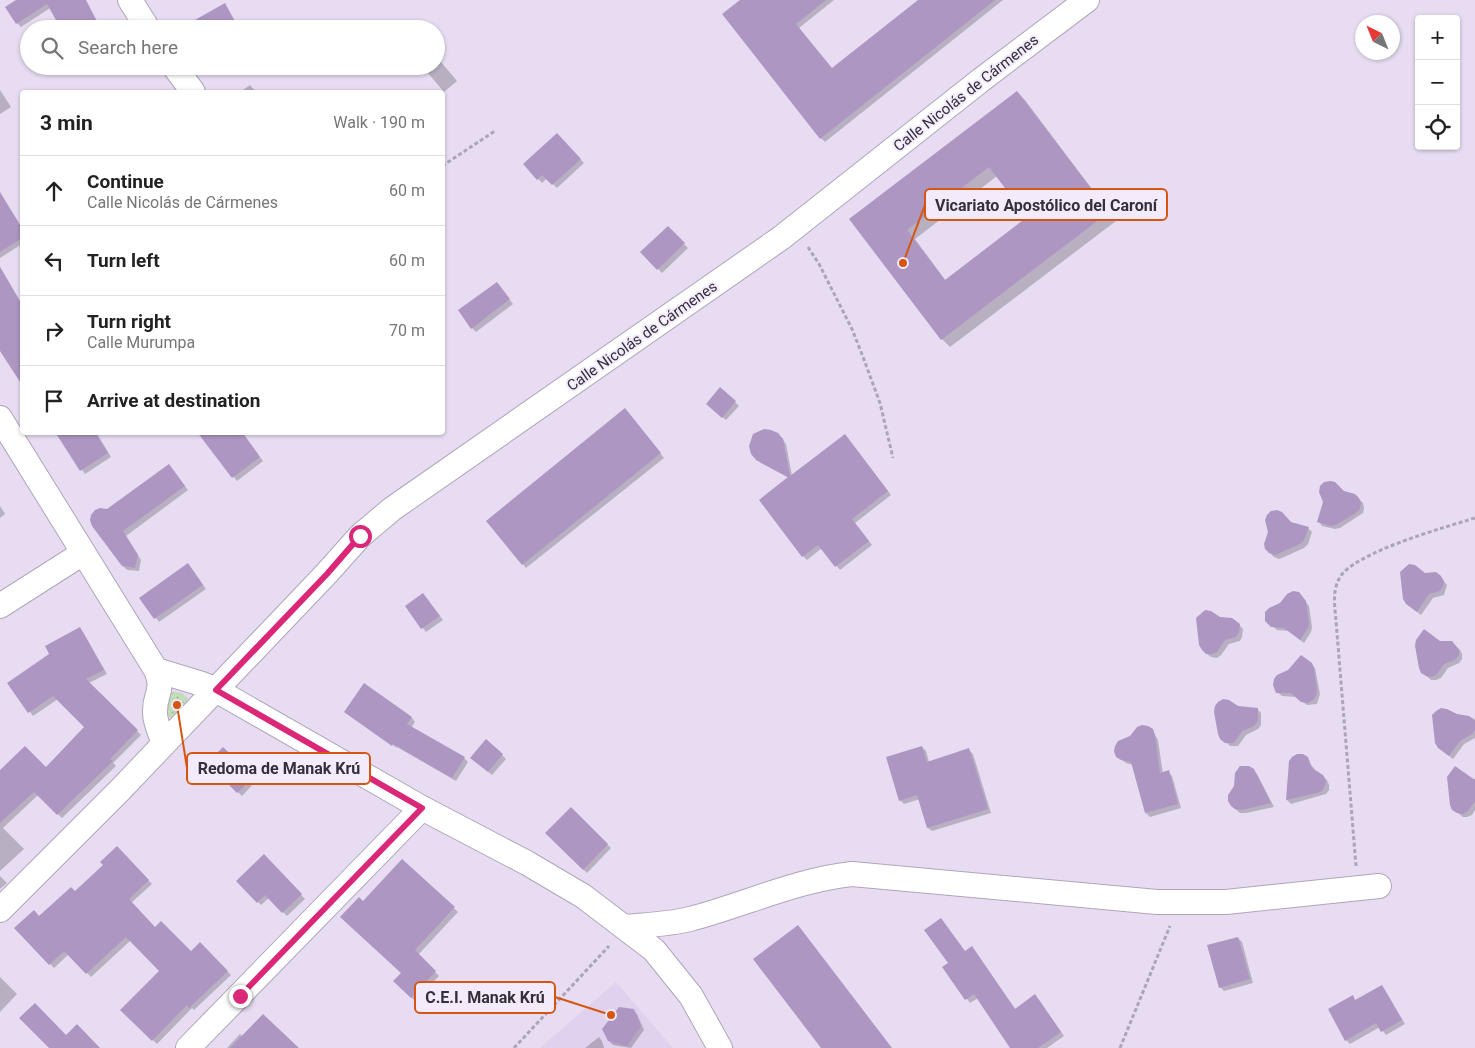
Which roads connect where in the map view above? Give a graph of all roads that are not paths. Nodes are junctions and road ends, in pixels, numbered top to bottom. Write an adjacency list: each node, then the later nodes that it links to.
1 (130, 0): 3 (street)
2 (1087, 0): 10 (street, Calle Nicolás de Cármenes)
3 (142, 20)
4 (181, 75): 5 (street)
5 (192, 90)
6 (0, 418): 7 (street)
7 (83, 553): 8 (street); 9 (street)
8 (0, 606)
9 (156, 670): 10 (street); 11 (street)
10 (216, 690): 11 (street, Calle Nicolás de Cármenes); 12 (street)
11 (164, 744): 14 (street, Calle Nicolás de Cármenes)
12 (422, 808): 15 (street); 16 (street)
13 (1368, 888): 15 (street)
14 (0, 910)
15 (626, 927): 17 (street)
16 (188, 1048)
17 (720, 1048)

